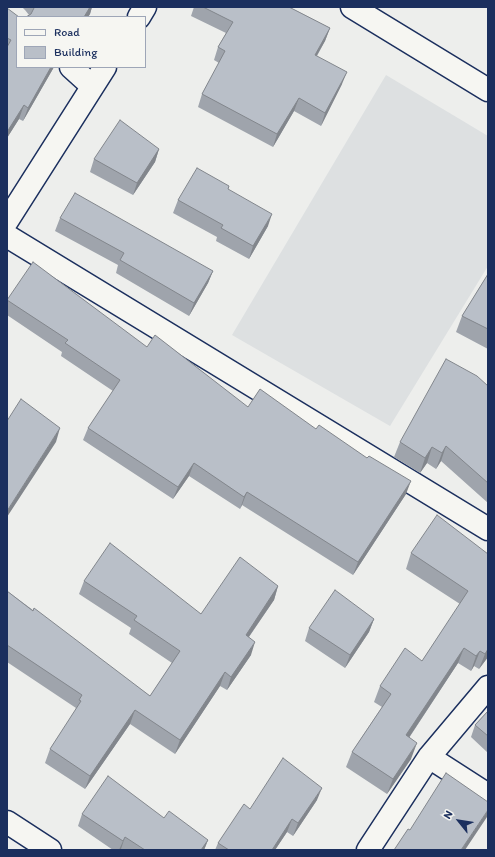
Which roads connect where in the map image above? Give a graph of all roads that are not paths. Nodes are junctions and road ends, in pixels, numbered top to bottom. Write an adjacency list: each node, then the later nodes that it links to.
1 (145, 7): 3 (street)
2 (352, 7): 7 (street)
3 (140, 16)
4 (72, 68): 6 (street)
5 (104, 68): 6 (street)
6 (92, 86): 8 (street)
7 (488, 90)
8 (7, 221)
9 (7, 236): 10 (street)
10 (488, 529)
11 (488, 687): 12 (street)
12 (429, 757): 13 (street); 16 (street)
13 (488, 795)
14 (7, 822): 15 (street)
15 (50, 850)
16 (368, 850)

